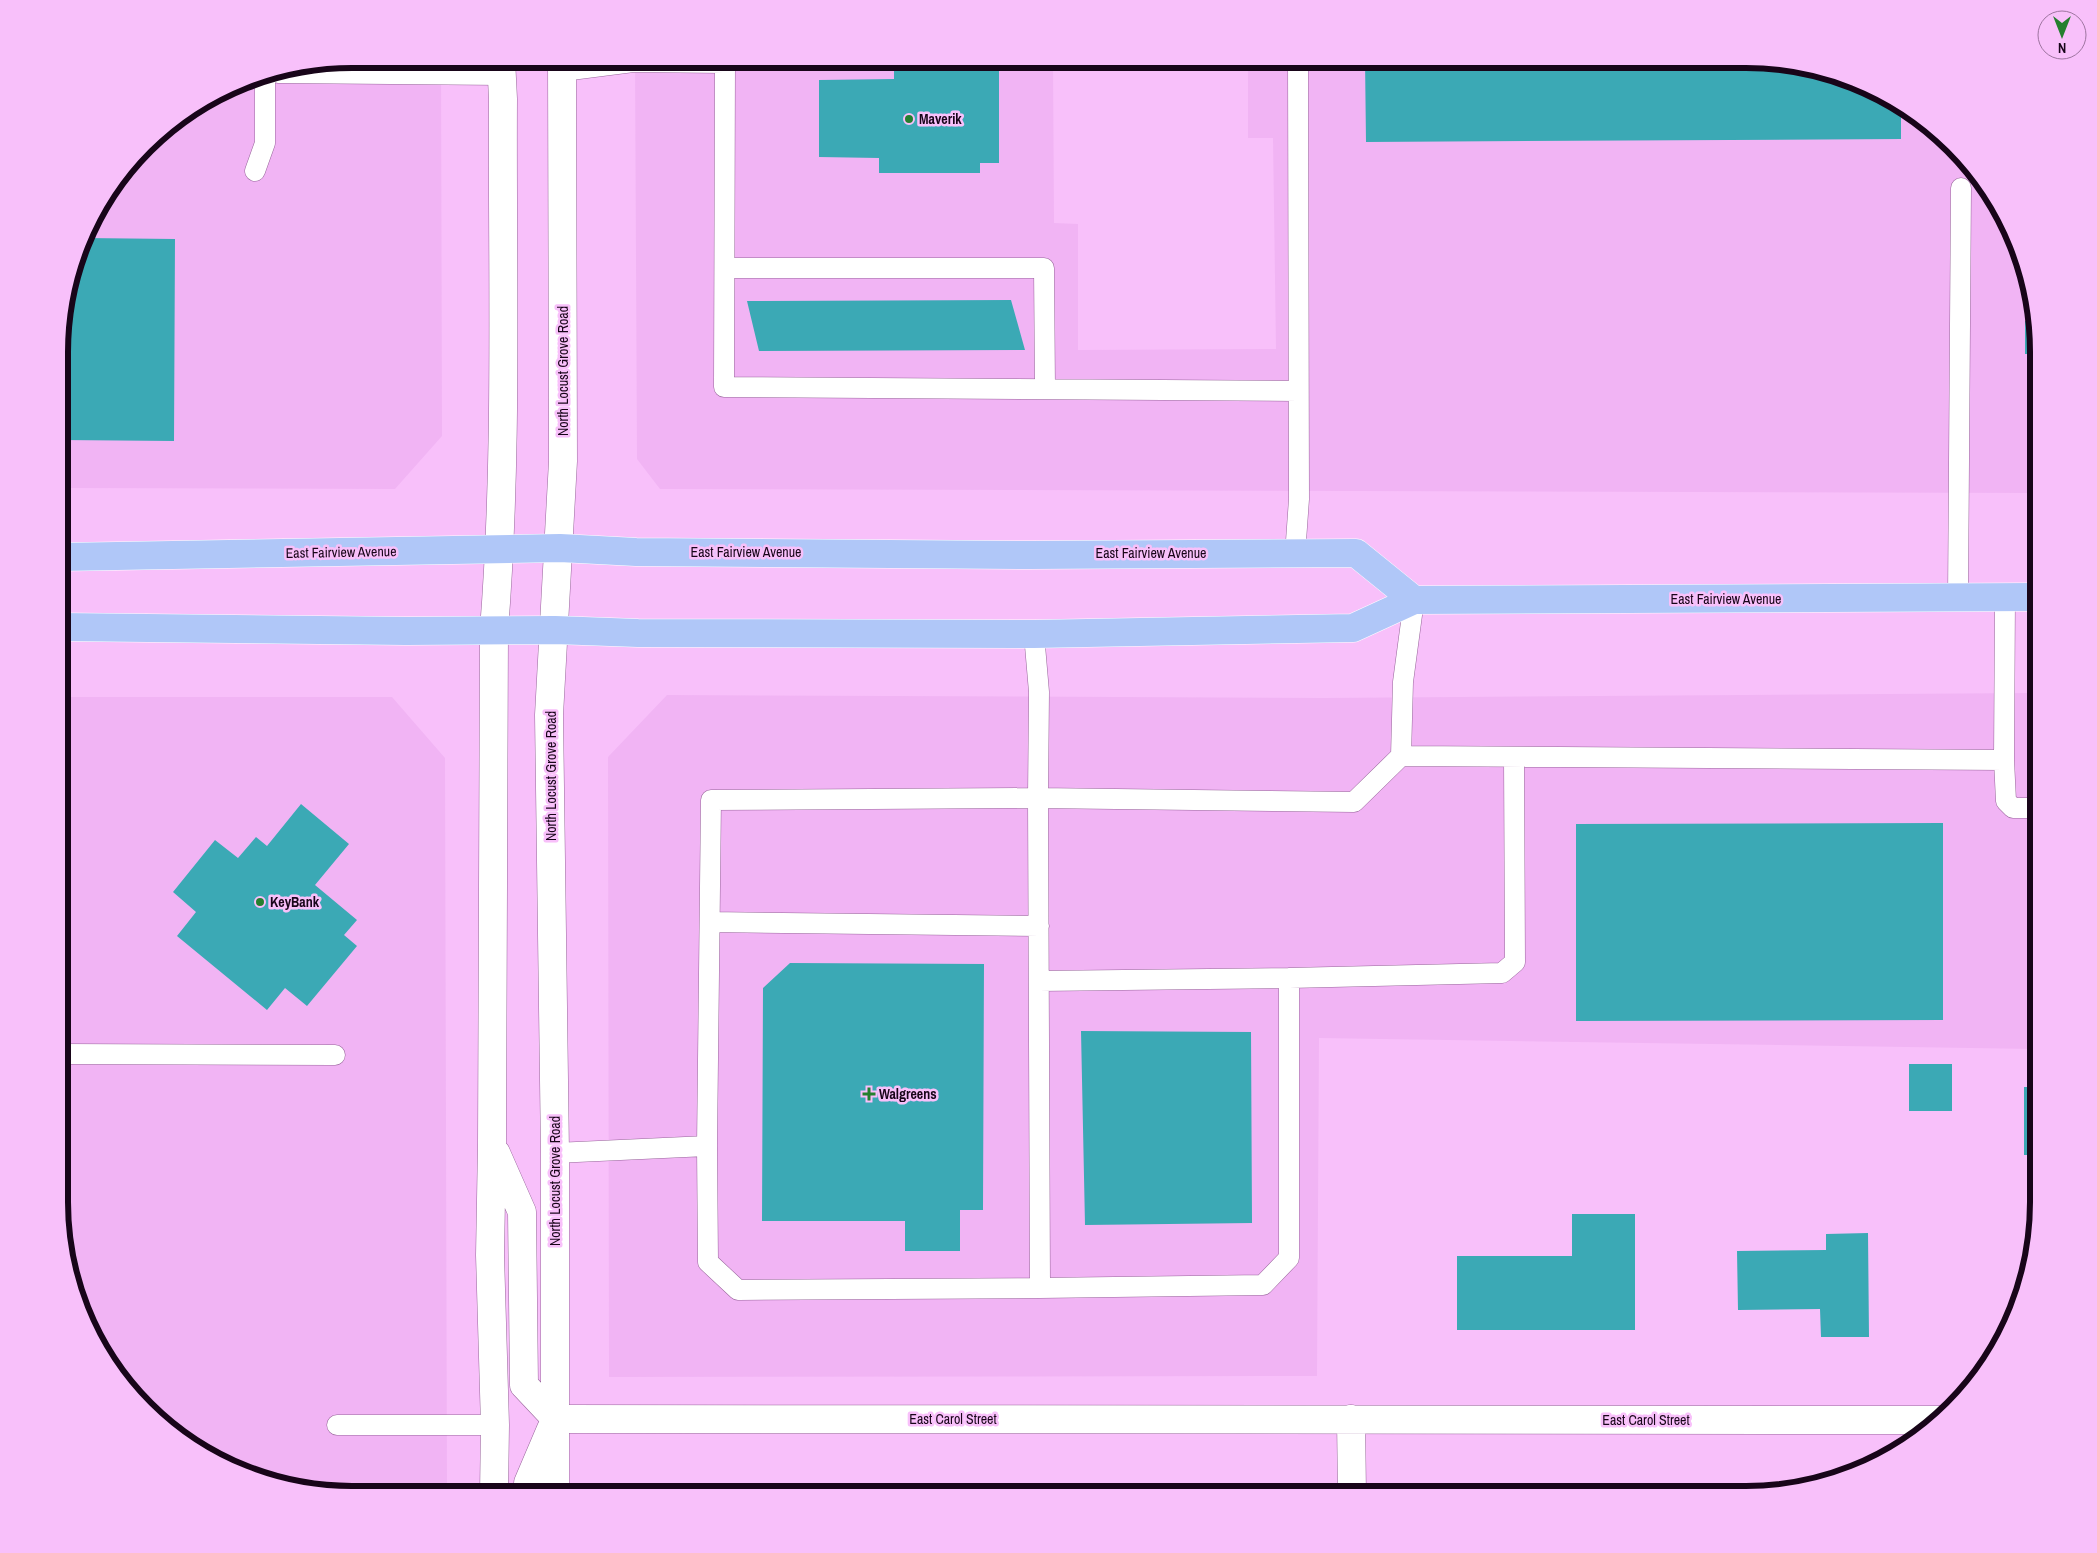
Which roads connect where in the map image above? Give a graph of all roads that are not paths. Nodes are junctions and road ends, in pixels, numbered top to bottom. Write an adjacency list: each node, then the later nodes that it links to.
1 (501, 67): 5 (lane); 13 (main road)
2 (562, 67): 12 (main road, North Locust Grove Road)
3 (725, 67): 9 (lane)
4 (1298, 67): 11 (lane)
5 (299, 72)
6 (265, 81): 7 (lane)
7 (255, 171)
8 (1961, 188): 18 (lane)
9 (725, 268): 10 (lane); 10 (lane)
10 (1045, 389): 11 (lane)
11 (1298, 391): 14 (lane)
12 (560, 548): 13 (main road, East Fairview Avenue); 14 (main road, East Fairview Avenue); 22 (main road, North Locust Grove Road)
13 (500, 549): 15 (main road, East Fairview Avenue); 21 (main road)
14 (1295, 555): 19 (main road, East Fairview Avenue)
15 (67, 557)
16 (2005, 597): 17 (main road, East Fairview Avenue); 18 (main road, East Fairview Avenue); 26 (lane)
17 (2030, 597)
18 (1958, 598): 19 (main road, East Fairview Avenue)
19 (1414, 600): 23 (main road, East Fairview Avenue); 24 (lane)
20 (67, 626): 21 (main road, East Fairview Avenue)
21 (494, 630): 22 (main road, East Fairview Avenue); 35 (main road)
22 (554, 630): 23 (main road, East Fairview Avenue); 37 (main road, North Locust Grove Road)
23 (1034, 634): 27 (lane)
24 (1401, 756): 25 (lane); 27 (lane)
25 (1514, 757): 26 (lane); 31 (lane)
26 (2004, 760): 28 (lane)
27 (1038, 798): 29 (lane); 30 (lane)
28 (2030, 808)
29 (710, 922): 30 (lane); 36 (lane)
30 (1039, 926): 32 (lane)
31 (1289, 978): 32 (lane); 38 (lane)
32 (1039, 981): 38 (lane)
33 (67, 1054): 34 (lane)
34 (334, 1055)
35 (492, 1144): 39 (main road); 43 (main road)
36 (707, 1146): 37 (lane); 38 (lane)
37 (555, 1153): 39 (main road, North Locust Grove Road)
38 (1040, 1288)
39 (556, 1419): 40 (main road, East Carol Street); 45 (main road); 46 (main road, North Locust Grove Road)
40 (1351, 1419): 41 (main road, East Carol Street); 47 (main road)
41 (1927, 1420)
42 (337, 1425): 43 (lane)
43 (495, 1425): 44 (main road)
44 (494, 1486)
45 (528, 1486)
46 (555, 1486)
47 (1352, 1486)

